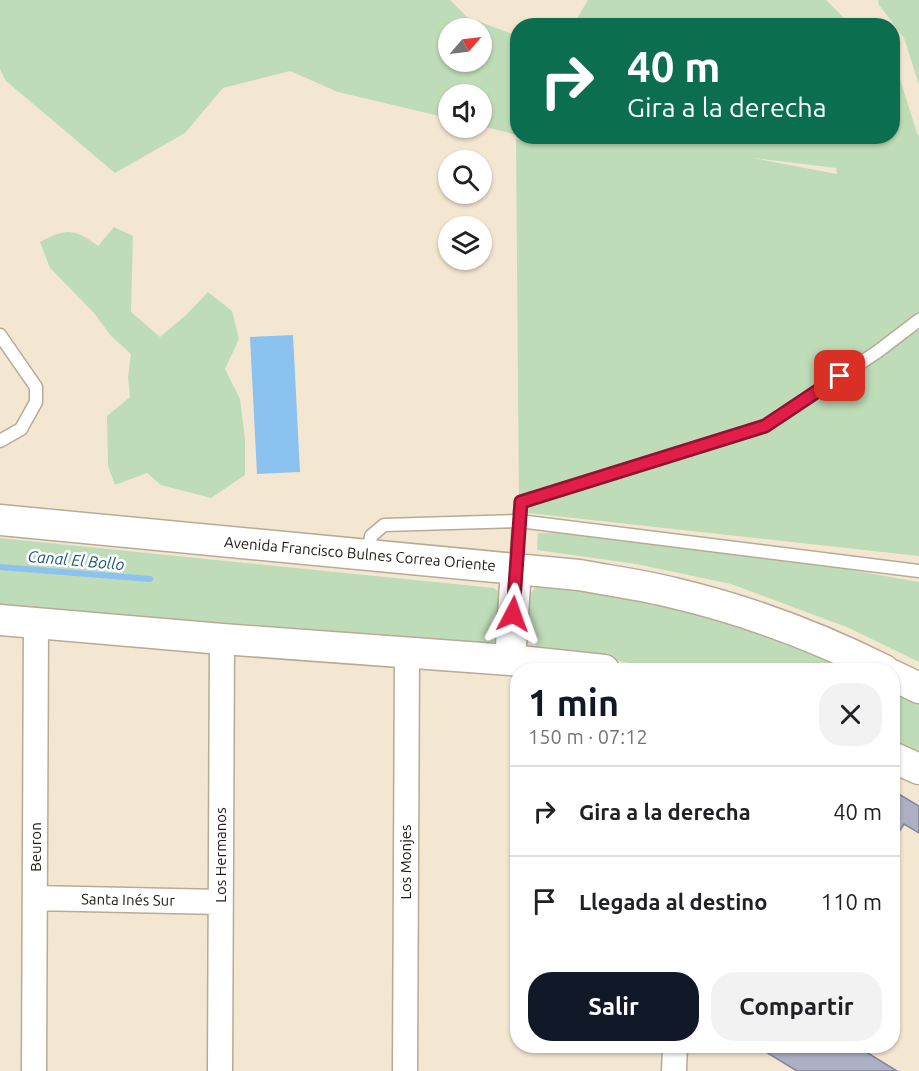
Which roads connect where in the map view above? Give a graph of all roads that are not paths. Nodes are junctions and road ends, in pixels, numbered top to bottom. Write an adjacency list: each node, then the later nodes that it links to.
1 (919, 320): 5 (lane)
2 (0, 335): 3 (lane)
3 (0, 441)
4 (0, 520): 6 (street, Avenida Francisco Bulnes Correa Oriente)
5 (519, 521): 6 (lane); 7 (lane); 8 (lane)
6 (369, 555): 7 (street, Avenida Francisco Bulnes Correa Oriente)
7 (516, 569): 13 (street); 15 (street, Avenida Francisco Bulnes Correa Oriente)
8 (919, 572)
9 (0, 620): 10 (street)
10 (36, 624): 11 (street); 20 (street, Beuron)
11 (222, 639): 12 (street); 21 (street, Los Hermanos)
12 (407, 652): 13 (street); 25 (street, Los Monjes)
13 (510, 660): 14 (street)
14 (538, 663)
15 (870, 663)
16 (900, 679): 17 (street)
17 (919, 688)
18 (900, 761): 19 (street)
19 (919, 769)
20 (35, 898): 21 (street, Santa Inés Sur); 23 (street, Beuron)
21 (220, 902): 24 (street, Los Hermanos)
22 (675, 1053): 26 (street)
23 (34, 1071)
24 (220, 1071)
25 (405, 1071)
26 (674, 1071)

